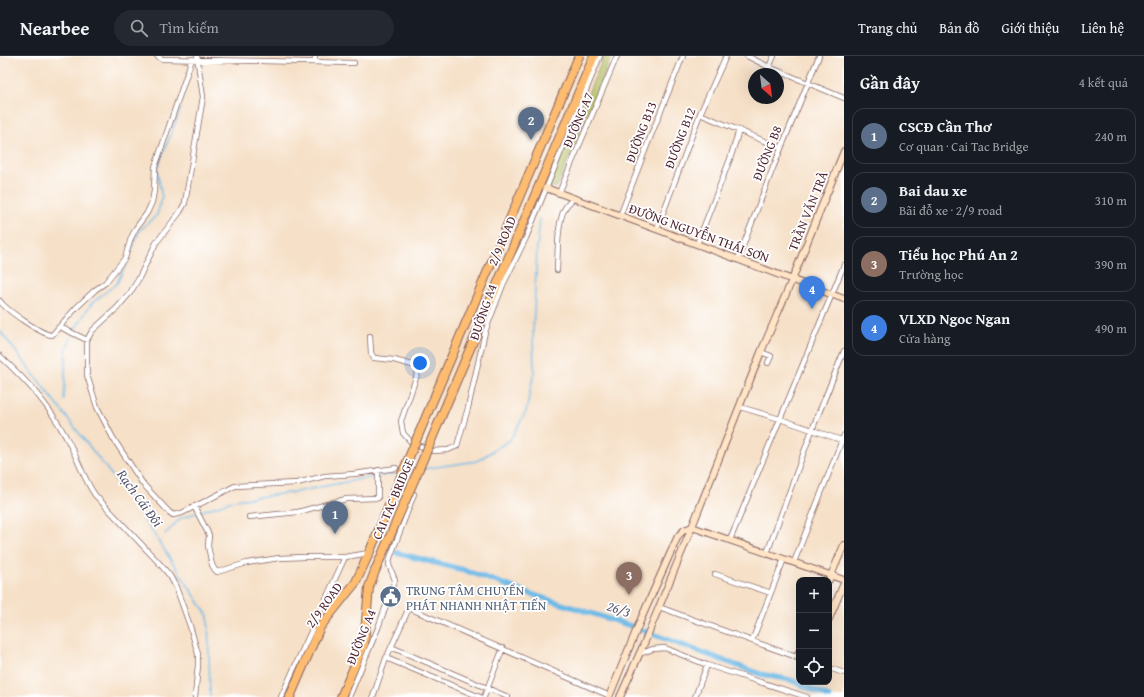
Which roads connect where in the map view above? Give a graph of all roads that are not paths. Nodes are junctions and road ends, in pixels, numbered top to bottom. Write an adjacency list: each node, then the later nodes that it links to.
1 (157, 56): 13 (street)
2 (315, 56): 14 (street)
3 (579, 56): 46 (highway, 2/9 ROAD)
4 (594, 56): 47 (highway, 2/9 ROAD)
5 (600, 56): 23 (street, ĐƯỜNG A4)
6 (617, 56): 24 (street, ĐƯỜNG A7)
7 (683, 56): 26 (street, ĐƯỜNG B13)
8 (726, 56): 19 (street, ĐƯỜNG B12)
9 (747, 56): 16 (street)
10 (774, 56): 16 (street)
11 (819, 56): 17 (street, ĐƯỜNG B8)
12 (197, 58): 13 (street); 14 (street); 38 (street)
13 (192, 59): 36 (street)
14 (315, 62): 15 (street)
15 (354, 63)
16 (769, 67): 17 (street)
17 (808, 83): 18 (street); 21 (street, ĐƯỜNG B8)
18 (844, 98)
19 (700, 114): 20 (street); 27 (street, ĐƯỜNG B12)
20 (739, 130): 21 (street); 28 (street)
21 (781, 148): 29 (street, ĐƯỜNG B8)
22 (844, 151): 32 (street, TRẦN VĂN TRÀ)
23 (546, 188): 24 (street, ĐƯỜNG NGUYỄN THÁI SƠN); 37 (street, ĐƯỜNG A4)
24 (559, 193): 25 (street, ĐƯỜNG NGUYỄN THÁI SƠN)
25 (574, 198): 26 (street, ĐƯỜNG NGUYỄN THÁI SƠN); 31 (street)
26 (620, 216): 27 (street, ĐƯỜNG NGUYỄN THÁI SƠN)
27 (657, 229): 28 (street, ĐƯỜNG NGUYỄN THÁI SƠN)
28 (697, 244): 29 (street, ĐƯỜNG NGUYỄN THÁI SƠN)
29 (738, 259): 32 (street, ĐƯỜNG NGUYỄN THÁI SƠN)
30 (844, 265): 33 (street)
31 (557, 270)
32 (792, 280): 33 (street, ĐƯỜNG NGUYỄN THÁI SƠN); 40 (street, TRẦN VĂN TRÀ)
33 (832, 294): 34 (street, ĐƯỜNG NGUYỄN THÁI SƠN); 44 (street)
34 (844, 299)
35 (0, 300): 36 (street)
36 (60, 327): 38 (street)
37 (370, 336)
38 (87, 340): 53 (street)
39 (844, 351): 45 (street)
40 (761, 352): 42 (street); 43 (street, TRẦN VĂN TRÀ)
41 (0, 356): 83 (street)
42 (768, 363)
43 (740, 406): 44 (street); 55 (street, TRẦN VĂN TRÀ)
44 (780, 419): 45 (street); 56 (street)
45 (812, 430): 49 (street); 59 (street)
46 (420, 431): 58 (highway, CAI TAC BRIDGE, bridge)
47 (432, 436): 86 (highway, CAI TAC BRIDGE, bridge)
48 (844, 436): 49 (street)
49 (843, 441): 62 (street)
50 (396, 468): 51 (street)
51 (378, 472): 53 (street); 54 (street)
52 (414, 494): 87 (street, ĐƯỜNG A4)
53 (196, 509): 60 (street)
54 (249, 517)
55 (692, 527): 56 (street); 70 (street, TRẦN VĂN TRÀ); 82 (street)
56 (730, 540): 59 (street)
57 (844, 545): 65 (street)
58 (369, 552): 60 (street); 85 (highway, 2/9 ROAD)
59 (767, 553): 61 (street)
60 (345, 557): 84 (street)
61 (784, 559): 62 (street); 69 (street)
62 (794, 562): 64 (street)
63 (715, 574): 69 (street)
64 (828, 577)
65 (830, 577)
66 (832, 578): 67 (street)
67 (844, 580)
68 (844, 583): 71 (street)
69 (770, 593): 72 (street)
70 (659, 607): 72 (street); 75 (street, TRẦN VĂN TRÀ)
71 (832, 613)
72 (752, 641): 76 (street)
73 (391, 647): 74 (street); 77 (street); 81 (street)
74 (503, 648): 81 (street); 82 (street)
75 (639, 654): 78 (street); 92 (street, TRẦN VĂN TRÀ)
76 (796, 655)
77 (386, 658): 88 (street); 89 (street)
78 (707, 665): 93 (street); 94 (street)
79 (832, 669): 80 (street)
80 (844, 673)
81 (487, 688): 90 (street); 91 (street)
82 (610, 696)
83 (196, 697)
84 (281, 697)
85 (290, 697)
86 (341, 697)
87 (349, 697)
88 (373, 697)
89 (480, 697)
90 (484, 697)
91 (508, 697)
92 (620, 697)
93 (695, 697)
94 (807, 697)

